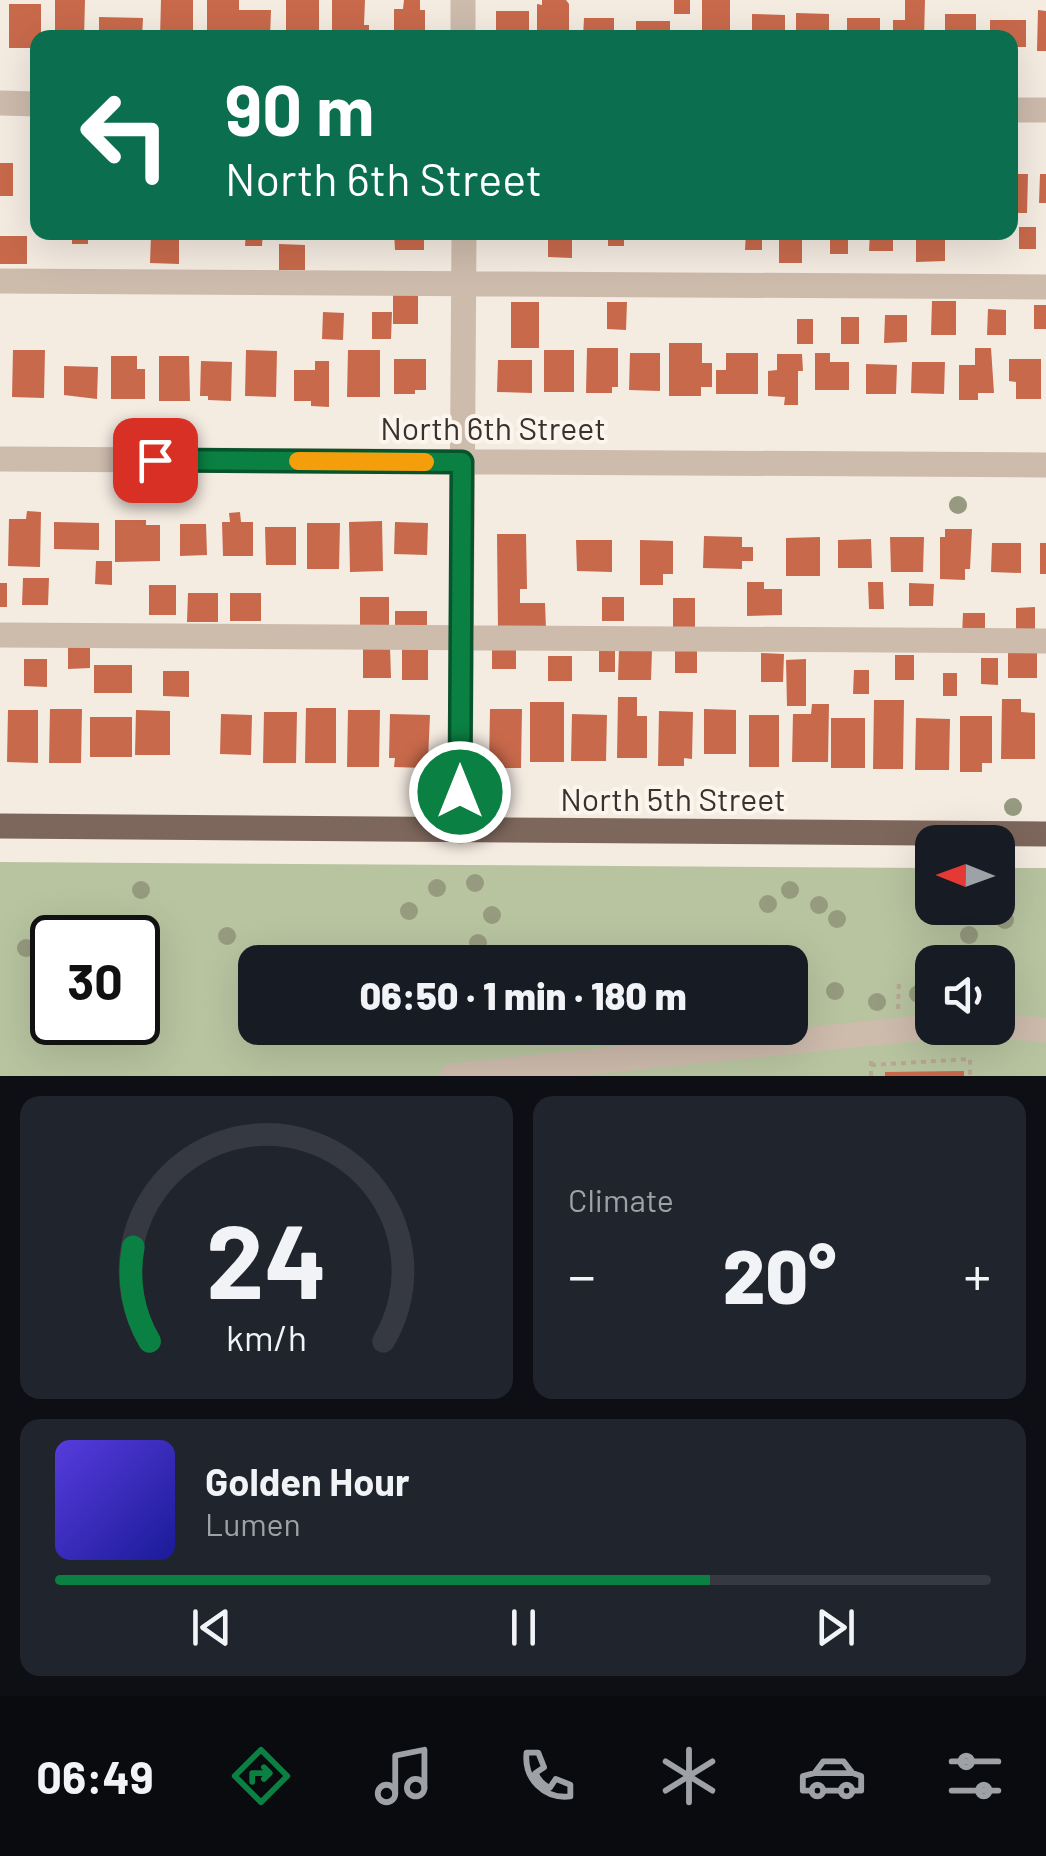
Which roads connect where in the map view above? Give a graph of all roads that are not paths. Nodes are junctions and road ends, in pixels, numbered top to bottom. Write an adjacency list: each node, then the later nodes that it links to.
1 (463, 0): 2 (street)
2 (464, 30)
3 (0, 104): 4 (street)
4 (30, 104)
5 (1018, 110): 6 (street)
6 (1046, 110)
7 (464, 240): 9 (street)
8 (0, 281): 9 (street)
9 (464, 283): 10 (street); 12 (street)
10 (1046, 287)
11 (0, 459): 12 (street, North 6th Street)
12 (462, 462): 13 (street, North 6th Street); 15 (street)
13 (1046, 465)
14 (0, 635): 15 (street)
15 (460, 638): 16 (street); 18 (street)
16 (1046, 642)
17 (0, 826): 18 (main road, North 5th Street)
18 (460, 831): 19 (main road, North 5th Street)
19 (1046, 834)
20 (1015, 1027): 22 (street)
21 (915, 1028): 23 (street)
22 (1046, 1030)
23 (453, 1076)

